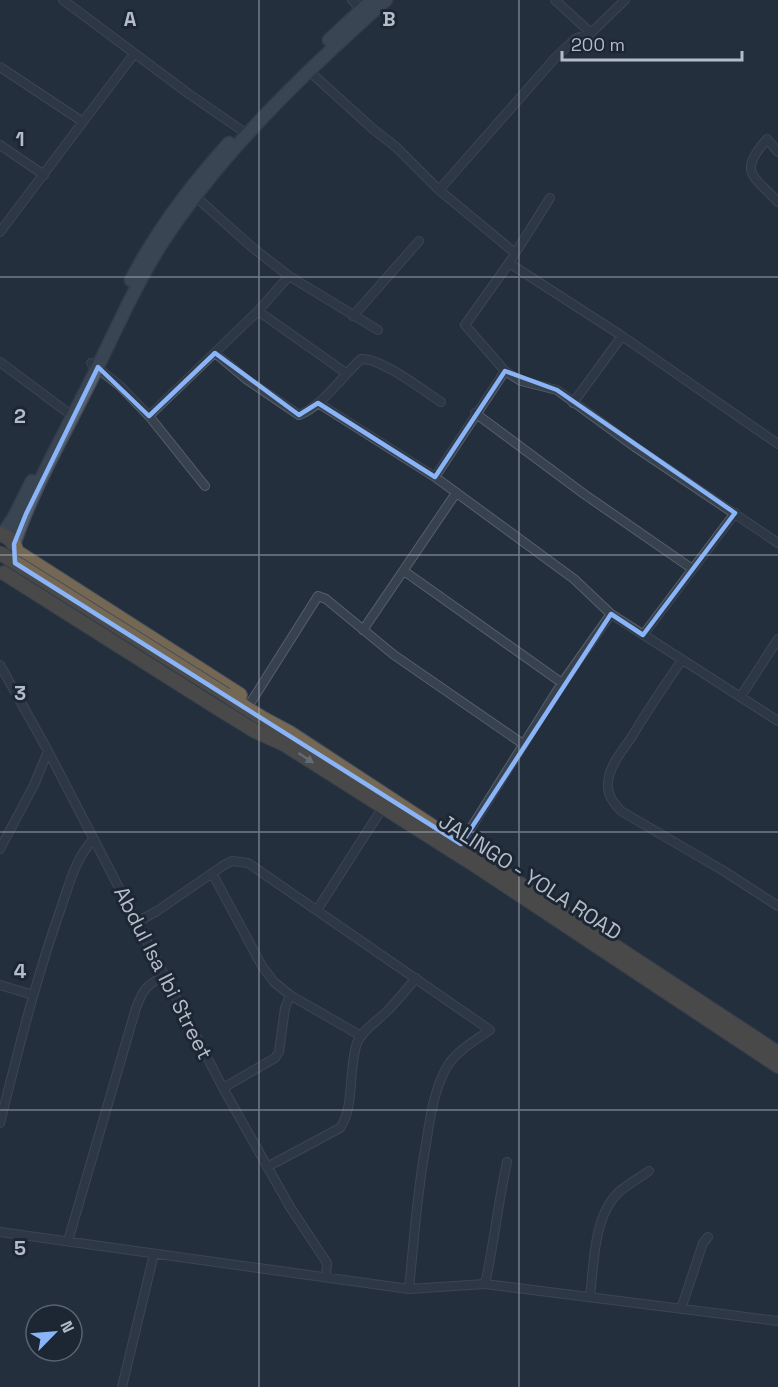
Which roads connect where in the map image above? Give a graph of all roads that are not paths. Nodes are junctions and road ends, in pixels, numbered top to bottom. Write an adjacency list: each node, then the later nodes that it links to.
1 (63, 0): 8 (street)
2 (372, 0): 6 (main road)
3 (386, 0): 6 (main road)
4 (555, 0): 7 (street)
5 (625, 0): 7 (street)
6 (361, 8): 10 (main road); 12 (main road)
7 (591, 33): 16 (street)
8 (134, 54): 11 (street); 12 (street)
9 (0, 67): 11 (street)
10 (309, 71): 12 (main road); 16 (street)
11 (83, 122): 15 (street)
12 (245, 131): 17 (main road); 31 (main road)
13 (0, 145): 15 (street)
14 (778, 152): 19 (street)
15 (44, 175): 20 (street)
16 (439, 190): 22 (street)
17 (196, 197): 24 (street); 31 (main road)
18 (550, 198): 22 (street)
19 (778, 202)
20 (2, 226)
21 (419, 241): 26 (street)
22 (515, 253): 23 (street)
23 (509, 263): 28 (street); 32 (street)
24 (290, 276): 25 (street); 26 (street)
25 (258, 311): 29 (street); 33 (street)
26 (353, 316): 27 (street)
27 (378, 330)
28 (622, 336): 36 (street); 40 (street)
29 (215, 353): 35 (street); 39 (street)
30 (0, 362): 37 (street)
31 (95, 365): 37 (main road); 39 (street); 47 (main road)
32 (505, 371): 36 (street); 38 (street)
33 (346, 373): 34 (street); 35 (street)
34 (441, 402)
35 (318, 403): 41 (street)
36 (573, 404): 44 (street)
37 (67, 412): 45 (main road)
38 (475, 413): 41 (street); 49 (street)
39 (149, 416): 42 (street)
40 (778, 444)
41 (435, 477): 43 (street)
42 (205, 486)
43 (456, 493): 51 (street); 52 (street)
44 (735, 513): 46 (street); 49 (street)
45 (1, 535): 47 (highway)
46 (776, 538)
47 (16, 548): 50 (highway); 61 (highway)
48 (0, 553): 60 (highway, bridge)
49 (692, 568): 54 (street)
50 (1, 569): 60 (highway); 63 (highway, JALINGO - YOLA ROAD)
51 (404, 571): 53 (street); 58 (street)
52 (611, 614): 54 (street); 58 (street)
53 (363, 630): 61 (street); 64 (street)
54 (643, 635): 56 (street)
55 (778, 639): 59 (street)
56 (682, 660): 59 (street); 71 (street)
57 (0, 665): 65 (street, Abdul Isa Ibi Street)
58 (562, 683): 64 (street)
59 (741, 696): 62 (street)
60 (224, 698): 63 (highway)
61 (251, 702): 63 (highway)
62 (778, 721)
63 (287, 738): 66 (highway, JALINGO - YOLA ROAD, one-way to 66); 68 (highway)
64 (523, 744): 68 (street)
65 (48, 751): 67 (street, Abdul Isa Ibi Street); 69 (street)
66 (383, 807): 72 (street); 81 (highway, JALINGO - YOLA ROAD)
67 (94, 839): 73 (street, Abdul Isa Ibi Street); 78 (street)
68 (461, 844): 80 (highway)
69 (0, 849)
70 (212, 873): 72 (street); 73 (street); 77 (street)
71 (778, 906)
72 (317, 910): 75 (street)
73 (137, 922): 74 (street, Abdul Isa Ibi Street)
74 (165, 975): 82 (street, Abdul Isa Ibi Street); 89 (street)
75 (416, 978): 79 (street); 93 (street)
76 (0, 985): 78 (street)
77 (290, 994): 79 (street); 82 (street)
78 (33, 995): 83 (street)
79 (361, 1036): 85 (street)
80 (778, 1053)
81 (778, 1066)
82 (223, 1088): 85 (street, Abdul Isa Ibi Street)
83 (0, 1124)
84 (507, 1162): 92 (street)
85 (267, 1167): 91 (street, Abdul Isa Ibi Street)
86 (649, 1171): 94 (street)
87 (0, 1232): 89 (street)
88 (708, 1237): 95 (street)
89 (68, 1241): 90 (street)
90 (154, 1254): 91 (street); 97 (street)
91 (326, 1277): 93 (street)
92 (485, 1284): 93 (street); 94 (street)
93 (410, 1289)
94 (590, 1297): 95 (street)
95 (681, 1309): 96 (street)
96 (778, 1321)
97 (122, 1387)

